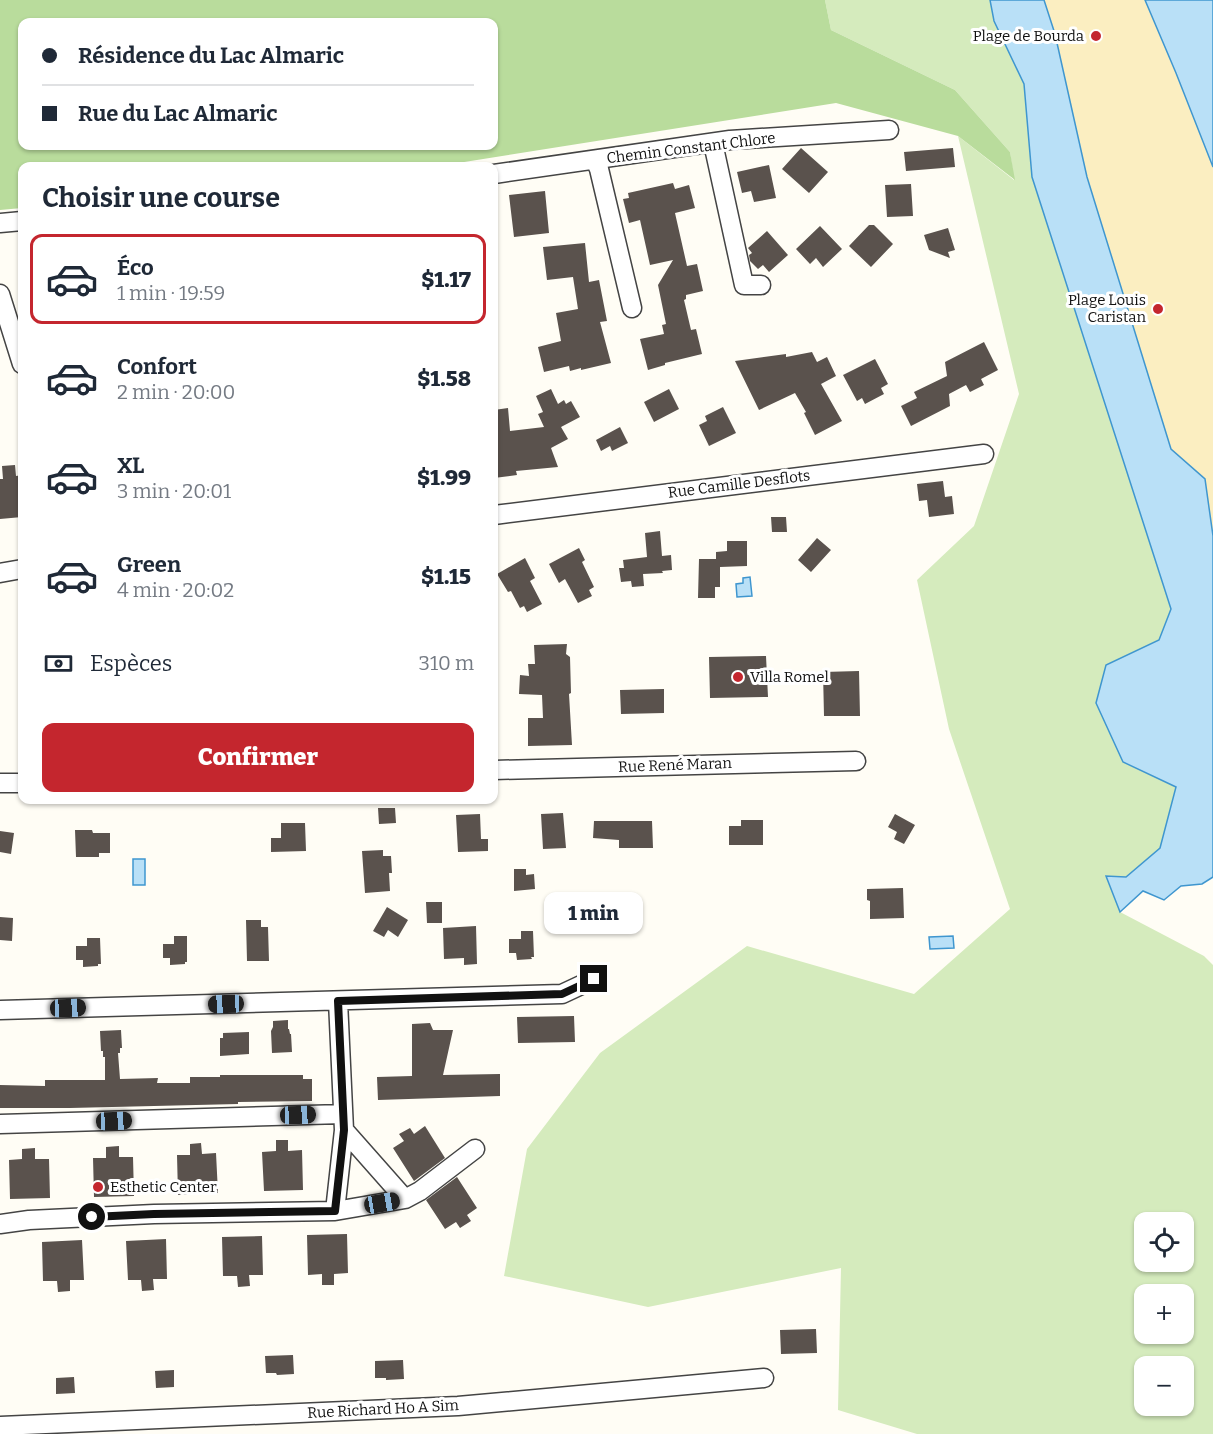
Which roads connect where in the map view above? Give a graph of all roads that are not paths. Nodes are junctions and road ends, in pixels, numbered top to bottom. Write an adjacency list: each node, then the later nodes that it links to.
1 (889, 130): 2 (street, Chemin Constant Chlore)
2 (713, 143): 3 (street, Chemin Constant Chlore); 7 (street)
3 (596, 160): 4 (street, Chemin Constant Chlore); 9 (street)
4 (498, 173)
5 (18, 221): 6 (street)
6 (0, 223)
7 (761, 285)
8 (0, 294): 10 (street)
9 (632, 308)
10 (18, 351)
11 (984, 454): 12 (street, Rue Camille Desflots)
12 (498, 515)
13 (18, 570): 14 (street)
14 (0, 573)
15 (856, 761): 16 (street, Rue René Maran)
16 (498, 770)
17 (0, 783): 18 (street)
18 (18, 783)
19 (594, 979): 20 (street)
20 (338, 1001): 21 (street); 22 (street)
21 (0, 1010)
22 (344, 1122): 23 (street); 25 (street); 26 (street)
23 (0, 1124)
24 (475, 1149): 25 (street)
25 (405, 1198): 26 (street)
26 (335, 1211): 27 (street)
27 (0, 1224)
28 (764, 1378): 29 (street, Rue Richard Ho A Sim)
29 (0, 1426)

